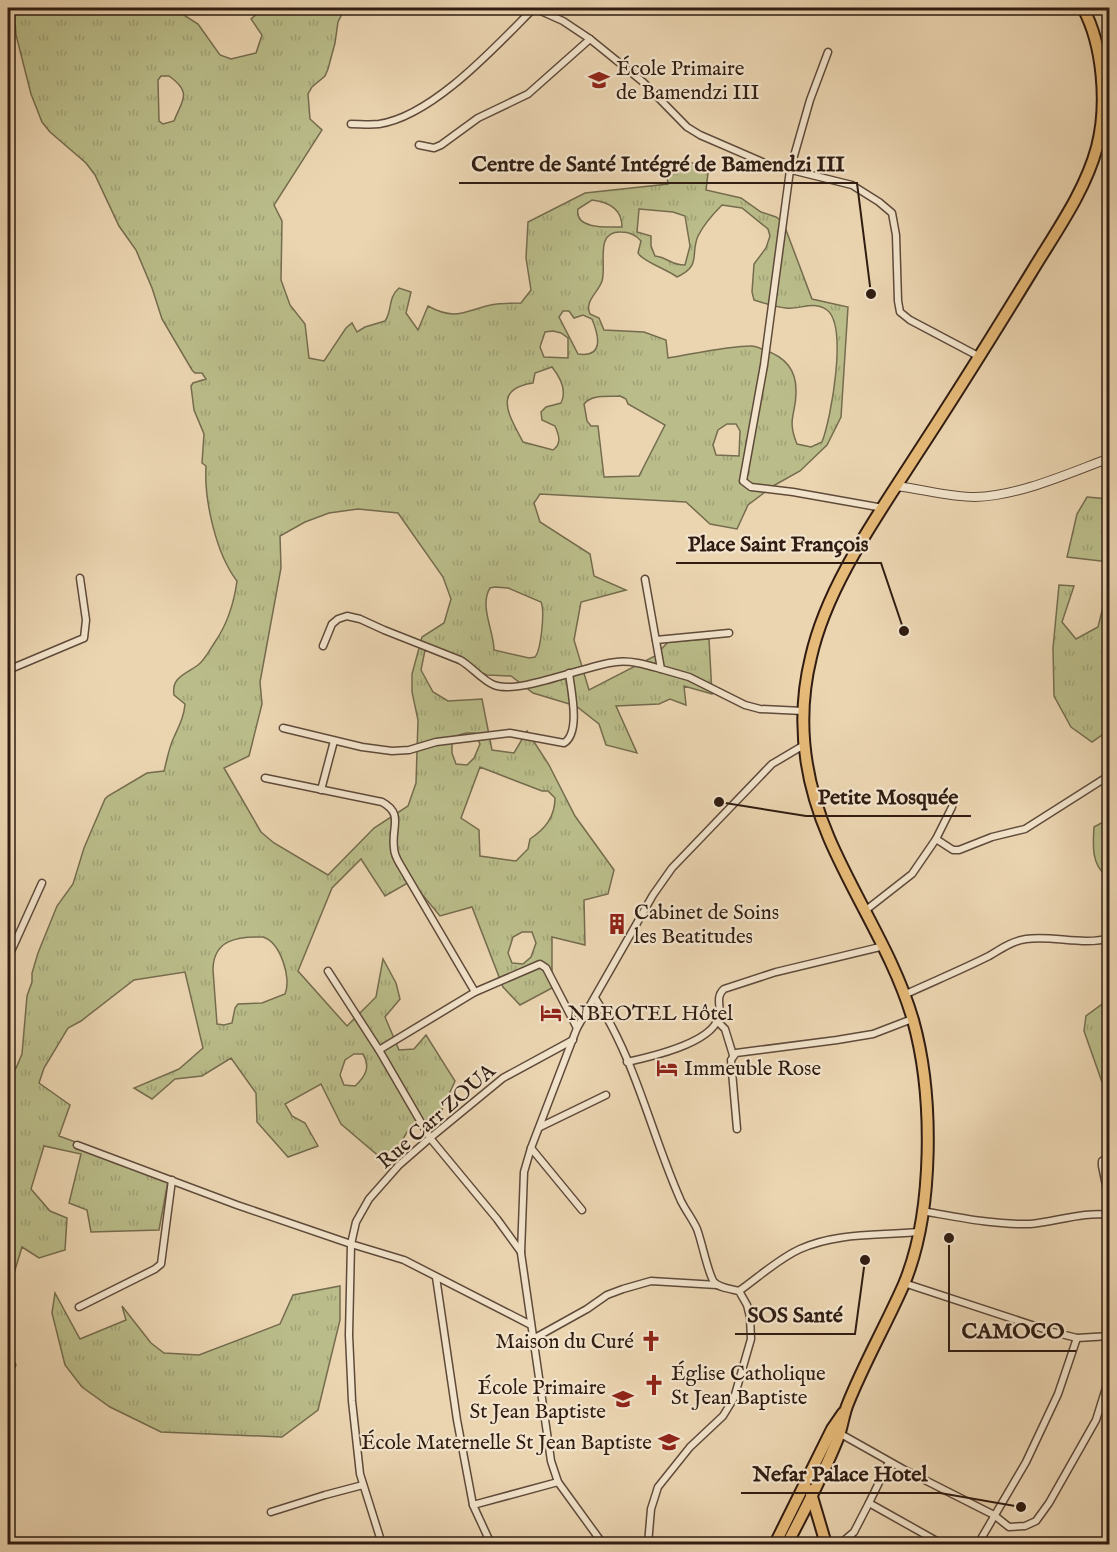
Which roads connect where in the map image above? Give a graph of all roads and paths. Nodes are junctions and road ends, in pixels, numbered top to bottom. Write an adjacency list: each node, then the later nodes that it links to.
1 (534, 8): 3 (street); 5 (street)
2 (1083, 8): 8 (main road)
3 (590, 39): 6 (street); 7 (street)
4 (828, 52): 7 (street)
5 (351, 124)
6 (419, 145)
7 (790, 170): 8 (street); 11 (street)
8 (980, 357): 10 (main road)
9 (1110, 458): 10 (street)
10 (896, 486): 11 (main road)
11 (883, 508): 20 (main road)
12 (80, 578): 18 (street)
13 (645, 579): 15 (street)
14 (729, 633): 15 (street)
15 (656, 640): 17 (street)
16 (323, 646): 19 (street)
17 (662, 669): 19 (street); 20 (street)
18 (8, 670)
19 (569, 673): 22 (street)
20 (803, 711): 23 (main road)
21 (283, 728): 22 (street)
22 (334, 741): 26 (street)
23 (804, 745): 30 (main road); 37 (street)
24 (1110, 775): 28 (street)
25 (265, 778): 26 (street)
26 (321, 790): 35 (street)
27 (952, 807): 28 (street)
28 (936, 839): 30 (street)
29 (42, 882): 33 (street)
30 (866, 910): 32 (main road)
31 (1110, 938): 36 (street)
32 (884, 946): 36 (main road); 39 (street)
33 (8, 958)
34 (328, 971): 42 (street)
35 (475, 992): 40 (street); 42 (street)
36 (904, 995): 38 (main road)
37 (595, 998): 40 (street); 44 (street)
38 (912, 1019): 43 (street); 55 (main road)
39 (717, 1021): 43 (street); 44 (street)
40 (578, 1028): 41 (street)
41 (573, 1040): 46 (street); 48 (street, Rue Carr ZOUA)
42 (379, 1050): 48 (street)
43 (733, 1055): 47 (street)
44 (627, 1062): 62 (street)
45 (606, 1095): 46 (street)
46 (539, 1128): 50 (street)
47 (737, 1129)
48 (430, 1138): 58 (street, Rue Carr ZOUA); 59 (street)
49 (77, 1145): 52 (street)
50 (531, 1148): 54 (street); 59 (street)
51 (1110, 1157): 53 (street)
52 (172, 1180): 58 (street); 64 (street)
53 (1110, 1204)
54 (582, 1210)
55 (922, 1211): 56 (street); 57 (main road)
56 (1110, 1215)
57 (918, 1232): 61 (main road); 63 (street)
58 (351, 1245): 60 (street); 73 (street, Rue Carr ZOUA)
59 (521, 1253): 65 (street)
60 (436, 1277): 65 (street); 76 (street)
61 (904, 1283): 67 (street); 70 (main road)
62 (718, 1286): 63 (street); 68 (street)
63 (740, 1291): 83 (street)
64 (79, 1307)
65 (531, 1325): 68 (street)
66 (1110, 1336): 67 (street)
67 (1077, 1338): 78 (street)
68 (532, 1339): 72 (street)
69 (1110, 1375): 78 (street)
70 (836, 1431): 71 (street); 74 (main road)
71 (889, 1462): 75 (street); 78 (street)
72 (558, 1482): 76 (street); 82 (street)
73 (363, 1485): 77 (street); 79 (street, Rue Carr ZOUA)
74 (807, 1493): 84 (main road); 85 (main road); 86 (main road); 87 (main road)
75 (869, 1503): 88 (street); 89 (street)
76 (473, 1505): 81 (street)
77 (271, 1512)
78 (993, 1515): 90 (street)
79 (382, 1544): 80 (street)
80 (373, 1545)
81 (491, 1545)
82 (603, 1545)
83 (648, 1545)
84 (775, 1545)
85 (787, 1545)
86 (818, 1545)
87 (826, 1545)
88 (840, 1545)
89 (942, 1545)
90 (978, 1545)

